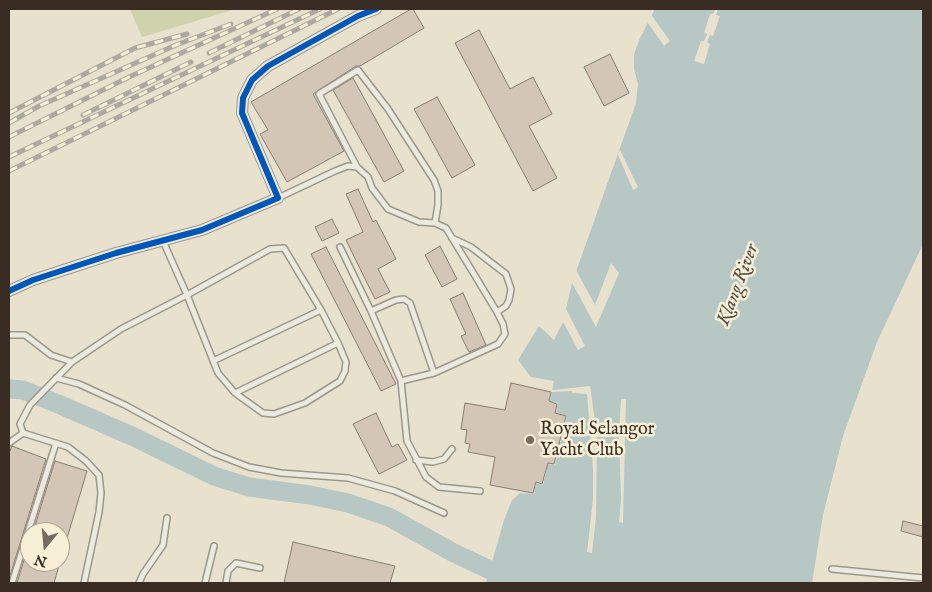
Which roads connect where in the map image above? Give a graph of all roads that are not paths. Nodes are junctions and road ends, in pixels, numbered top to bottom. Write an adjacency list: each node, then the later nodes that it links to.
1 (376, 9): 3 (street)
2 (357, 167): 3 (lane); 4 (lane); 4 (lane)
3 (278, 198): 6 (street)
4 (435, 223): 5 (lane)
5 (452, 238): 12 (lane); 12 (lane)
6 (163, 241): 8 (street); 9 (lane)
7 (340, 247): 11 (lane)
8 (9, 291)
9 (187, 295): 10 (lane); 15 (lane); 16 (lane)
10 (321, 310): 14 (lane); 15 (lane)
11 (371, 311): 17 (lane); 19 (lane)
12 (497, 312): 17 (lane)
13 (9, 335): 16 (lane)
14 (338, 344): 20 (lane); 20 (lane)
15 (213, 361): 20 (lane)
16 (72, 362): 18 (lane)
17 (434, 373): 19 (lane)
18 (56, 378): 21 (lane); 27 (lane)
19 (401, 381): 25 (lane)
20 (235, 393)
21 (23, 433): 22 (lane); 23 (lane)
22 (9, 442)
23 (56, 443): 33 (lane); 34 (lane)
24 (452, 449): 25 (lane)
25 (416, 460): 26 (lane)
26 (480, 491)
27 (444, 513)
28 (167, 518): 35 (lane)
29 (214, 546): 36 (lane)
30 (260, 568): 37 (lane)
31 (832, 569): 32 (lane)
32 (923, 578)
33 (12, 583)
34 (84, 583)
35 (139, 583)
36 (205, 583)
37 (226, 583)

